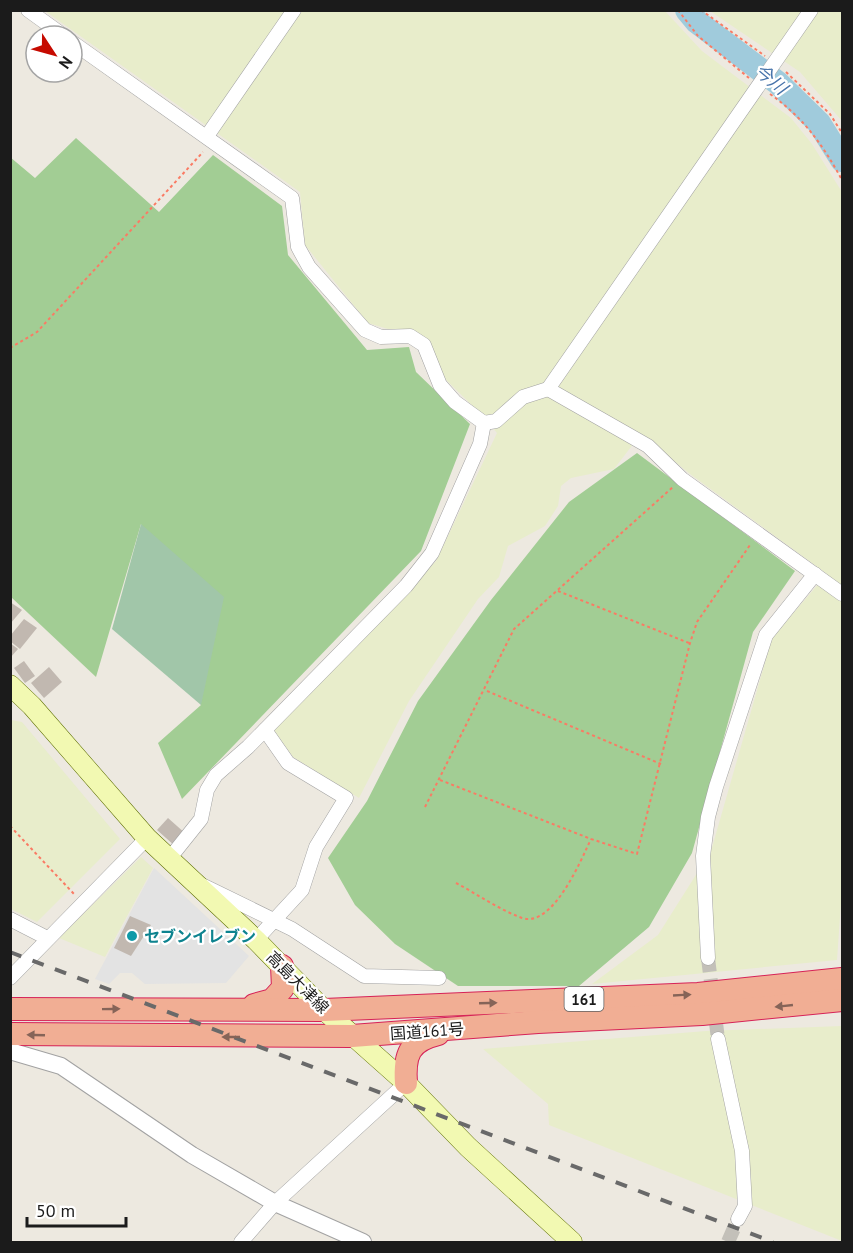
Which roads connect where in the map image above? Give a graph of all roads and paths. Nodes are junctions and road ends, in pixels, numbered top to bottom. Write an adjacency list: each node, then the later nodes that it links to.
1 (28, 10): 4 (street)
2 (294, 10): 6 (street)
3 (811, 10): 8 (street)
4 (47, 24)
5 (84, 50): 6 (street)
6 (210, 139): 7 (path); 9 (street)
7 (10, 348)
8 (548, 389): 9 (street); 10 (street)
9 (484, 423): 18 (street)
10 (682, 479): 11 (street); 13 (path)
11 (758, 533): 12 (street); 15 (path)
12 (815, 574): 14 (street); 33 (street)
13 (558, 591): 15 (path); 17 (path)
14 (843, 594)
15 (690, 643): 19 (path)
16 (10, 685): 23 (main road, 高島大津線)
17 (486, 690): 19 (path); 20 (path)
18 (265, 730): 25 (street); 30 (street)
19 (661, 764): 24 (path)
20 (440, 780): 21 (path); 24 (path)
21 (425, 807)
22 (10, 826): 28 (path)
23 (147, 838): 25 (main road, 高島大津線); 28 (street)
24 (591, 839): 27 (path)
25 (169, 859): 26 (main road, 高島大津線)
26 (196, 884): 30 (street); 32 (main road, 高島大津線)
27 (456, 884)
28 (82, 903): 31 (street)
29 (10, 919): 31 (street)
30 (274, 920): 32 (street); 36 (street)
31 (47, 938): 35 (street)
32 (256, 940): 34 (main road, 高島大津線)
33 (708, 958)
34 (289, 973): 39 (highway); 40 (highway); 43 (main road, 高島大津線)
35 (10, 978)
36 (439, 978)
37 (843, 979): 43 (highway, 国道161号 / 161, one-way to 37)
38 (843, 1000): 42 (highway, 国道161号 / 161, one-way to 42)
39 (241, 1008): 40 (highway, 国道161号 / 161); 41 (highway, 国道161号 / 161, one-way to 39)
40 (301, 1008): 43 (highway, 国道161号 / 161); 46 (highway)
41 (10, 1009)
42 (538, 1022): 43 (highway); 44 (highway, 国道161号 / 161)
43 (352, 1027): 44 (highway, 国道161号 / 161); 46 (highway, 国道161号 / 161); 49 (main road, 高島大津線)
44 (481, 1027): 49 (highway)
45 (10, 1034): 46 (highway, 国道161号 / 161, one-way to 45)
46 (277, 1037)
47 (718, 1039): 51 (street)
48 (10, 1051): 50 (street)
49 (406, 1083): 50 (street); 54 (main road, 高島大津線)
50 (275, 1203): 52 (street); 53 (street)
51 (738, 1219)
52 (240, 1242)
53 (363, 1242)
54 (572, 1242)

